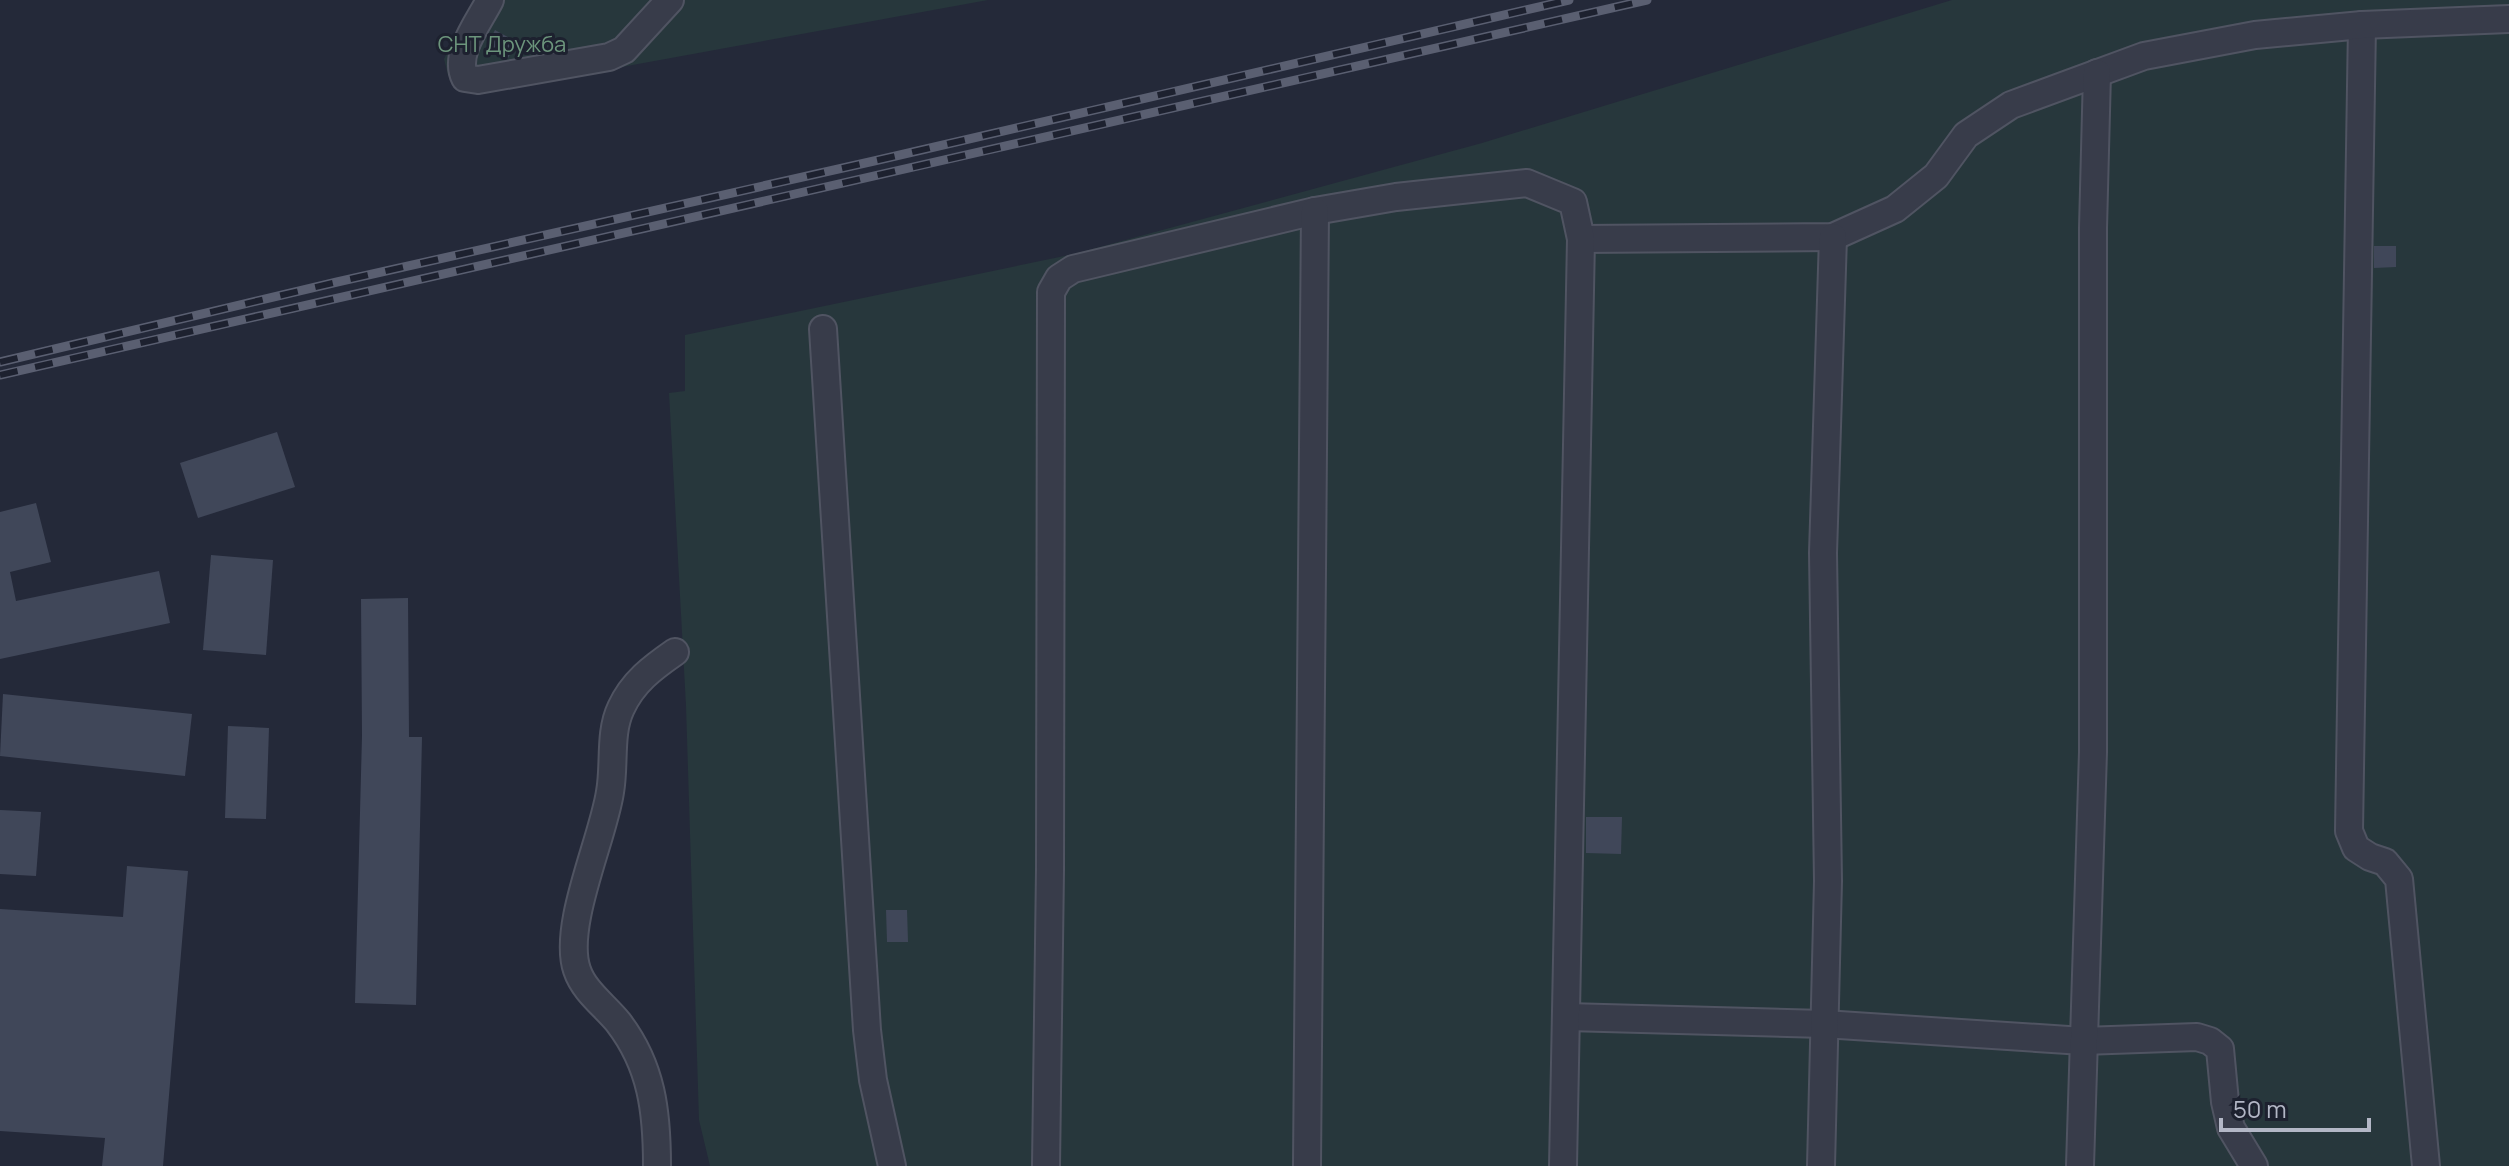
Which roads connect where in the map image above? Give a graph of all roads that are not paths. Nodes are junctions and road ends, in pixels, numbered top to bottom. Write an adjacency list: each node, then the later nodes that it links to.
1 (490, 0): 2 (street)
2 (670, 0)
3 (2509, 19): 4 (street)
4 (2362, 25): 5 (street); 22 (street)
5 (2097, 73): 7 (street); 13 (street)
6 (1315, 211): 8 (street); 16 (street); 17 (street)
7 (1833, 237): 8 (street); 12 (street)
8 (1581, 239): 11 (street)
9 (823, 329): 15 (street)
10 (675, 652): 14 (street)
11 (1567, 1017): 12 (street); 18 (street)
12 (1824, 1024): 13 (street); 19 (street)
13 (2083, 1041): 20 (street); 21 (street)
14 (657, 1166)
15 (892, 1166)
16 (1046, 1166)
17 (1307, 1166)
18 (1563, 1166)
19 (1821, 1166)
20 (2080, 1166)
21 (2254, 1166)
22 (2426, 1166)

